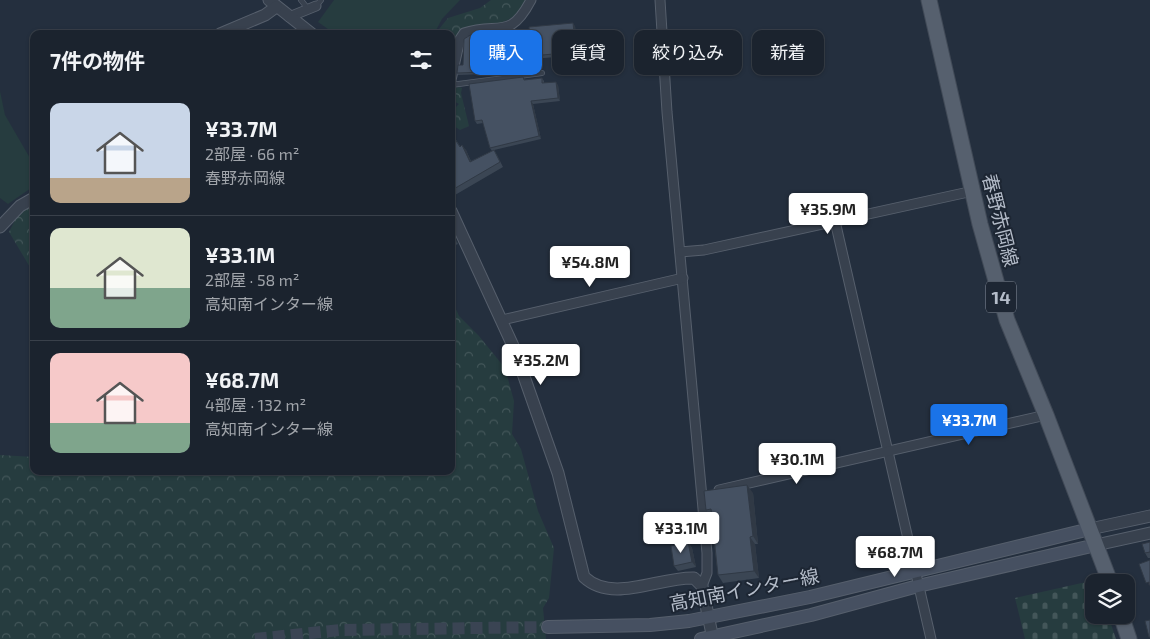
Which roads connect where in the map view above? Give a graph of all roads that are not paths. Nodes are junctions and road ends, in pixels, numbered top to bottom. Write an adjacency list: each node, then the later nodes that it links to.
1 (301, 0): 6 (lane)
2 (531, 0): 10 (street)
3 (660, 0): 18 (street)
4 (930, 0): 13 (main road, 春野赤岡線 / 14)
5 (273, 4): 7 (street); 8 (street)
6 (315, 5): 7 (street)
7 (289, 17): 9 (street)
8 (229, 30)
9 (307, 30)
10 (455, 62)
11 (527, 75): 12 (lane)
12 (455, 84)
13 (973, 191): 16 (street); 21 (main road, 春野赤岡線 / 14)
14 (30, 201): 17 (street)
15 (455, 220): 20 (street)
16 (835, 221): 18 (street); 22 (street)
17 (0, 227)
18 (680, 252): 19 (street)
19 (683, 278): 20 (street); 23 (street)
20 (502, 320): 30 (street)
21 (1046, 415): 22 (street); 25 (main road, 春野赤岡線 / 14)
22 (887, 453): 23 (street); 28 (street)
23 (701, 493): 30 (street)
24 (1150, 516): 25 (street)
25 (1090, 529): 27 (main road, 春野赤岡線 / 14); 28 (main road, 高知南インター線)
26 (1150, 533): 27 (street)
27 (1096, 545): 29 (main road, 春野赤岡線 / 14); 31 (main road, 高知南インター線)
28 (915, 572): 31 (street); 32 (main road, 高知南インター線)
29 (1107, 574)
30 (702, 586): 32 (street)
31 (918, 586): 35 (main road, 高知南インター線); 36 (street)
32 (708, 618): 34 (main road, 高知南インター線); 35 (street)
33 (1124, 624): 37 (main road)
34 (548, 626)
35 (709, 638)
36 (931, 639)
37 (1129, 639)

